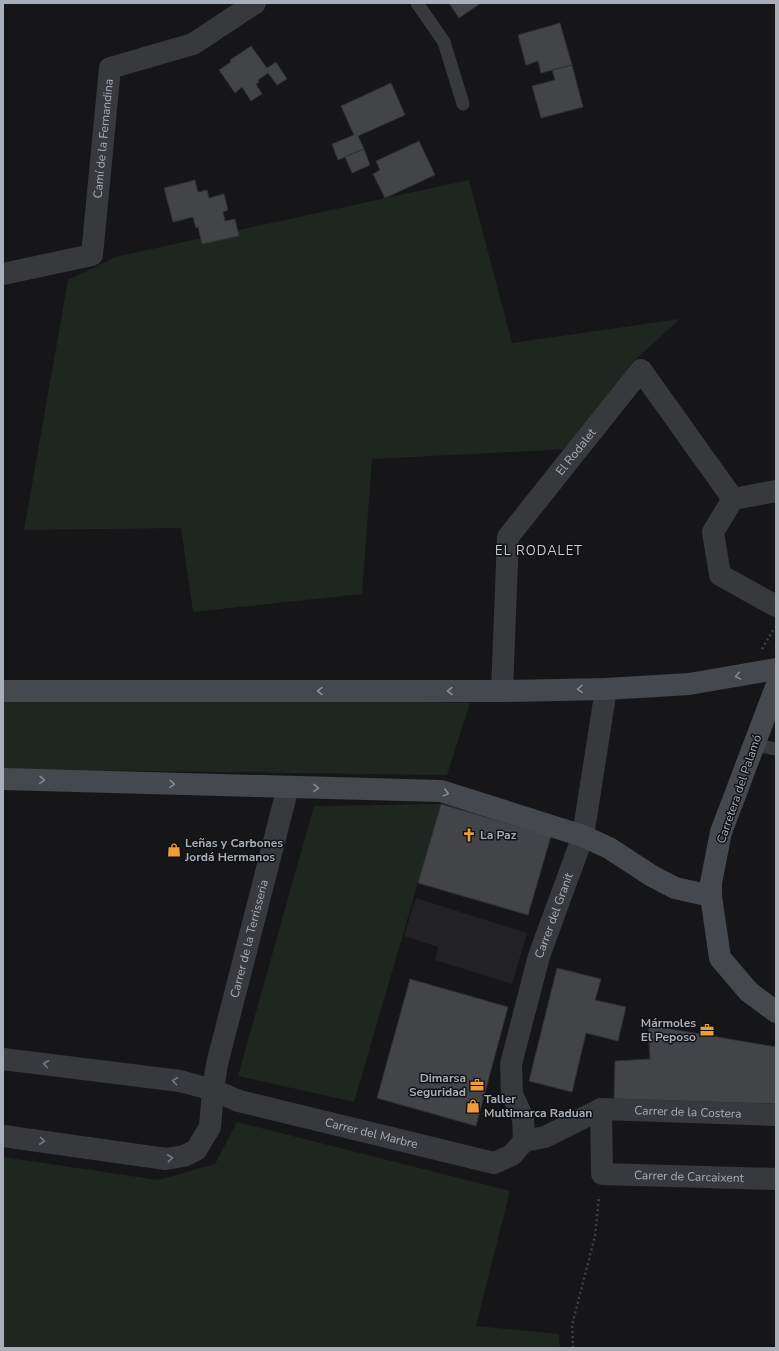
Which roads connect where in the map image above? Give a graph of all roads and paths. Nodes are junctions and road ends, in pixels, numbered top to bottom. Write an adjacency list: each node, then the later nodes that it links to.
1 (255, 3): 4 (street, Camí de la Fernandina)
2 (417, 3): 3 (lane)
3 (463, 104)
4 (3, 274)
5 (776, 491): 6 (street)
6 (733, 499): 7 (street); 12 (street, El Rodalet)
7 (776, 606)
8 (776, 669): 10 (street, one-way to 10)
9 (776, 687): 13 (street, Carretera del Palamó)
10 (606, 689): 12 (street, one-way to 12); 17 (street, Carrer del Granit)
11 (3, 691): 12 (street, one-way to 11)
12 (502, 691)
13 (754, 745): 14 (lane); 18 (street, Carretera del Palamó)
14 (776, 750)
15 (3, 779): 16 (street, one-way to 16)
16 (288, 787): 17 (street, one-way to 17); 21 (street, Carrer de la Terrisseria)
17 (583, 836): 18 (street); 25 (street, Carrer del Granit)
18 (711, 896): 19 (street, Carretera del Palamó)
19 (776, 1012)
20 (3, 1059): 21 (street, Carrer del Marbre, one-way to 20)
21 (213, 1090): 24 (street, one-way to 21); 25 (street, Carrer del Marbre)
22 (600, 1109): 23 (street, Carrer de la Costera); 25 (street); 26 (street)
23 (776, 1115)
24 (3, 1136)
25 (524, 1141)
26 (602, 1174): 27 (street, Carrer de Carcaixent); 28 (path)
27 (776, 1179)
28 (573, 1348)

